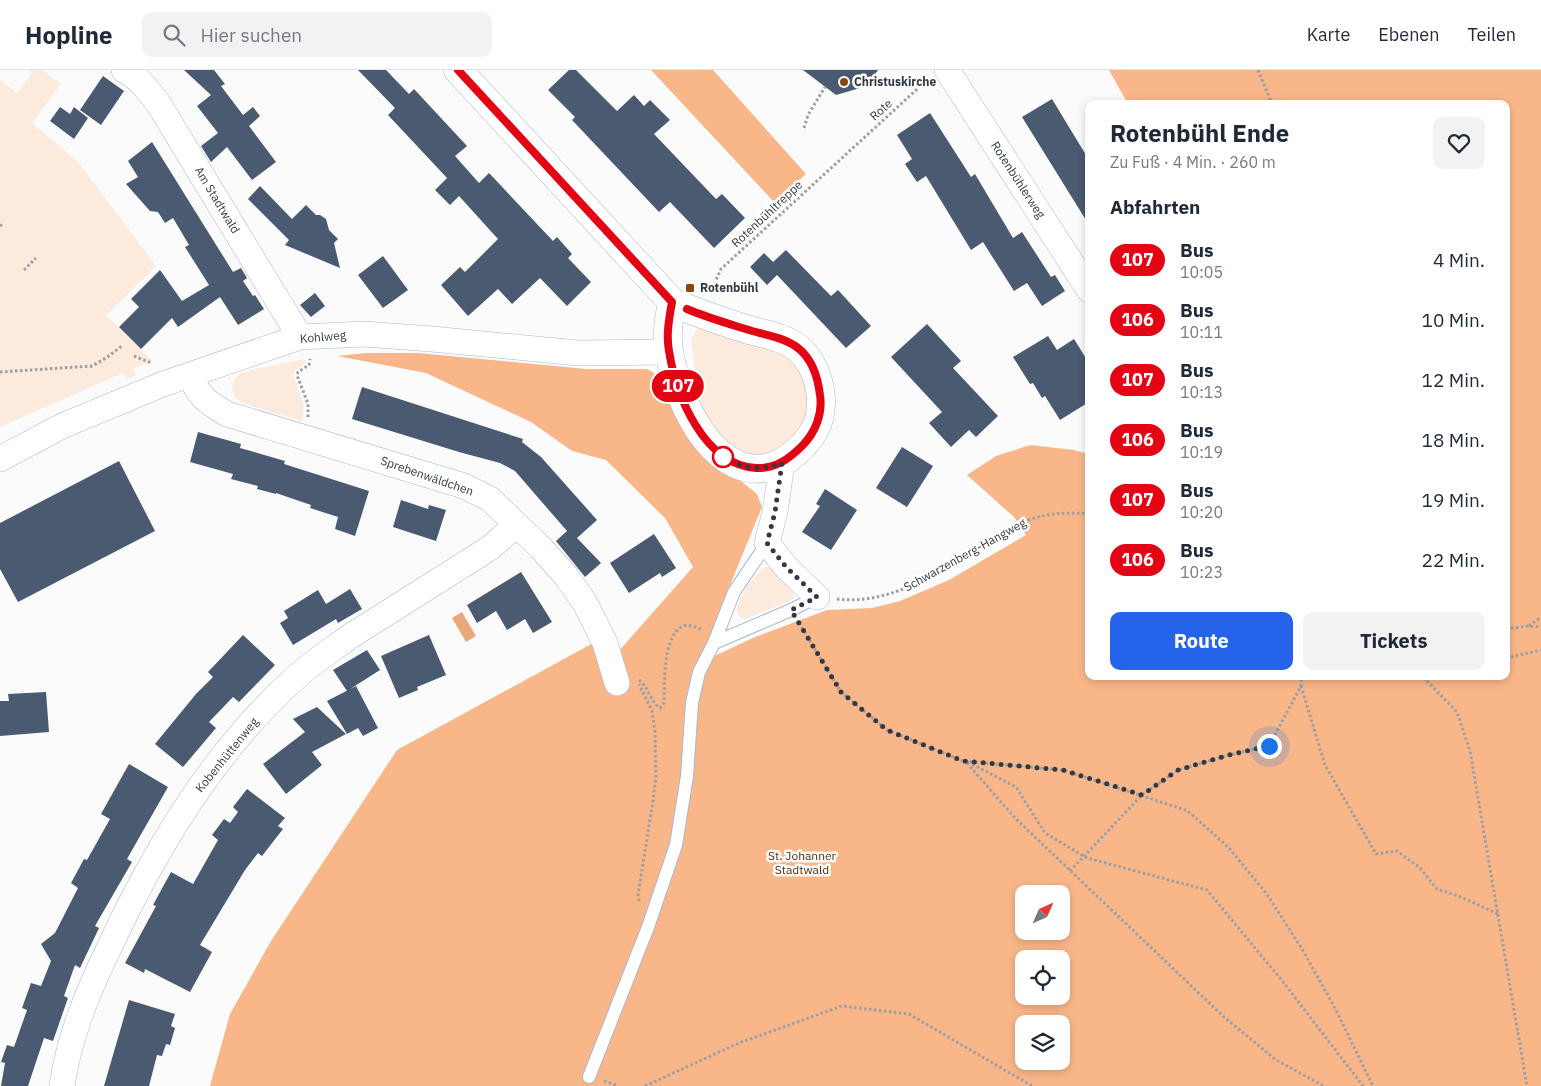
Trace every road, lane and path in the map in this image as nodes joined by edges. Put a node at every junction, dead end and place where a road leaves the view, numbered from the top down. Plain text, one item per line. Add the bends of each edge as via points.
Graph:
1 (124, 70) edge
2 (458, 70) edge
3 (1258, 70) edge
4 (938, 74) edge
5 (825, 86) dead end
6 (1270, 100) edge
7 (804, 128) dead end
8 (836, 163) joint
9 (36, 258) dead end
10 (24, 270) dead end
11 (714, 281) dead end
12 (1085, 284) edge
13 (672, 302) junction
14 (300, 337) junction
15 (123, 345) dead end
16 (669, 352) junction
17 (134, 356) dead end
18 (310, 360) dead end
19 (149, 362) dead end
20 (0, 372) edge
21 (189, 376) junction
22 (308, 404) dead end
23 (0, 459) edge
24 (782, 463) junction
25 (1085, 514) edge
26 (516, 525) junction
27 (767, 543) junction
28 (817, 597) junction
29 (791, 610) junction
30 (1541, 618) edge
31 (1528, 626) junction
32 (1541, 627) edge
33 (1510, 628) edge
34 (714, 639) junction
35 (1541, 650) edge
36 (1510, 657) edge
37 (614, 672) joint
38 (1302, 680) edge
39 (1427, 680) edge
40 (643, 683) dead end
41 (1301, 686) junction
42 (965, 760) junction
43 (1142, 795) junction
44 (1084, 856) junction
45 (1070, 871) junction
46 (1498, 914) junction
47 (648, 927) junction
48 (589, 1077) dead end
49 (62, 1086) edge
50 (645, 1086) edge
51 (1032, 1086) edge
52 (1324, 1086) edge
53 (1363, 1086) edge
54 (1373, 1086) edge
55 (1527, 1086) edge

1 - 14 street, Am Stadtwald via 140,81 158,103
2 - 13 street
3 - 6 path
4 - 8 path, Rote
4 - 12 street, Rotenbühlerweg
5 - 7 path via 808,114
8 - 11 path, Rotenbühltreppe via 721,270
9 - 10 path
13 - 16 street via 667,334
13 - 24 street via 779,339 798,348 810,361 821,400 819,419 809,439
14 - 16 street, Kohlweg via 364,334 578,353
14 - 21 street, Kohlweg
15 - 20 path via 92,366
16 - 24 street via 680,393 709,444 734,463 748,467 766,468
17 - 19 path
18 - 22 path via 309,365 297,375
21 - 23 street, Kohlweg via 62,426
21 - 26 street, Sprebenwäldchen via 199,395 227,414 464,486 490,499
24 - 27 street
25 - 28 path, Schwarzenberg-Hangweg via 1068,512 1027,520 896,592 861,600
26 - 37 street, Sprebenwäldchen via 566,576 585,603 605,643
26 - 49 street, Kobenhüttenweg via 490,548 329,651 301,673 239,737 200,787 125,913 87,995 64,1067
27 - 28 street
27 - 34 lane via 734,592
28 - 29 lane
29 - 34 lane
29 - 42 path via 841,692 887,730
30 - 31 path
31 - 32 path
31 - 33 path
34 - 40 path via 700,628 688,625 682,626 673,636 667,653 664,703 660,708
34 - 47 lane via 699,672 692,703 687,776 676,845
35 - 36 path
37 - 47 path via 633,676 652,711 656,777 638,895
38 - 41 path
39 - 46 path via 1457,712 1470,751
41 - 43 path via 1269,746 1178,770
41 - 46 path via 1325,765 1376,854 1397,851 1420,868 1437,889 1461,896
42 - 43 path via 1063,770
42 - 44 path via 1016,786 1045,833
42 - 45 path via 1015,818
43 - 44 path
43 - 54 path via 1188,811 1229,848 1266,893 1332,1002
44 - 45 path
44 - 53 path via 1207,890
45 - 52 path via 1223,1016 1276,1060
46 - 55 path
47 - 48 lane
50 - 51 path via 739,1043 842,1006 909,1014

